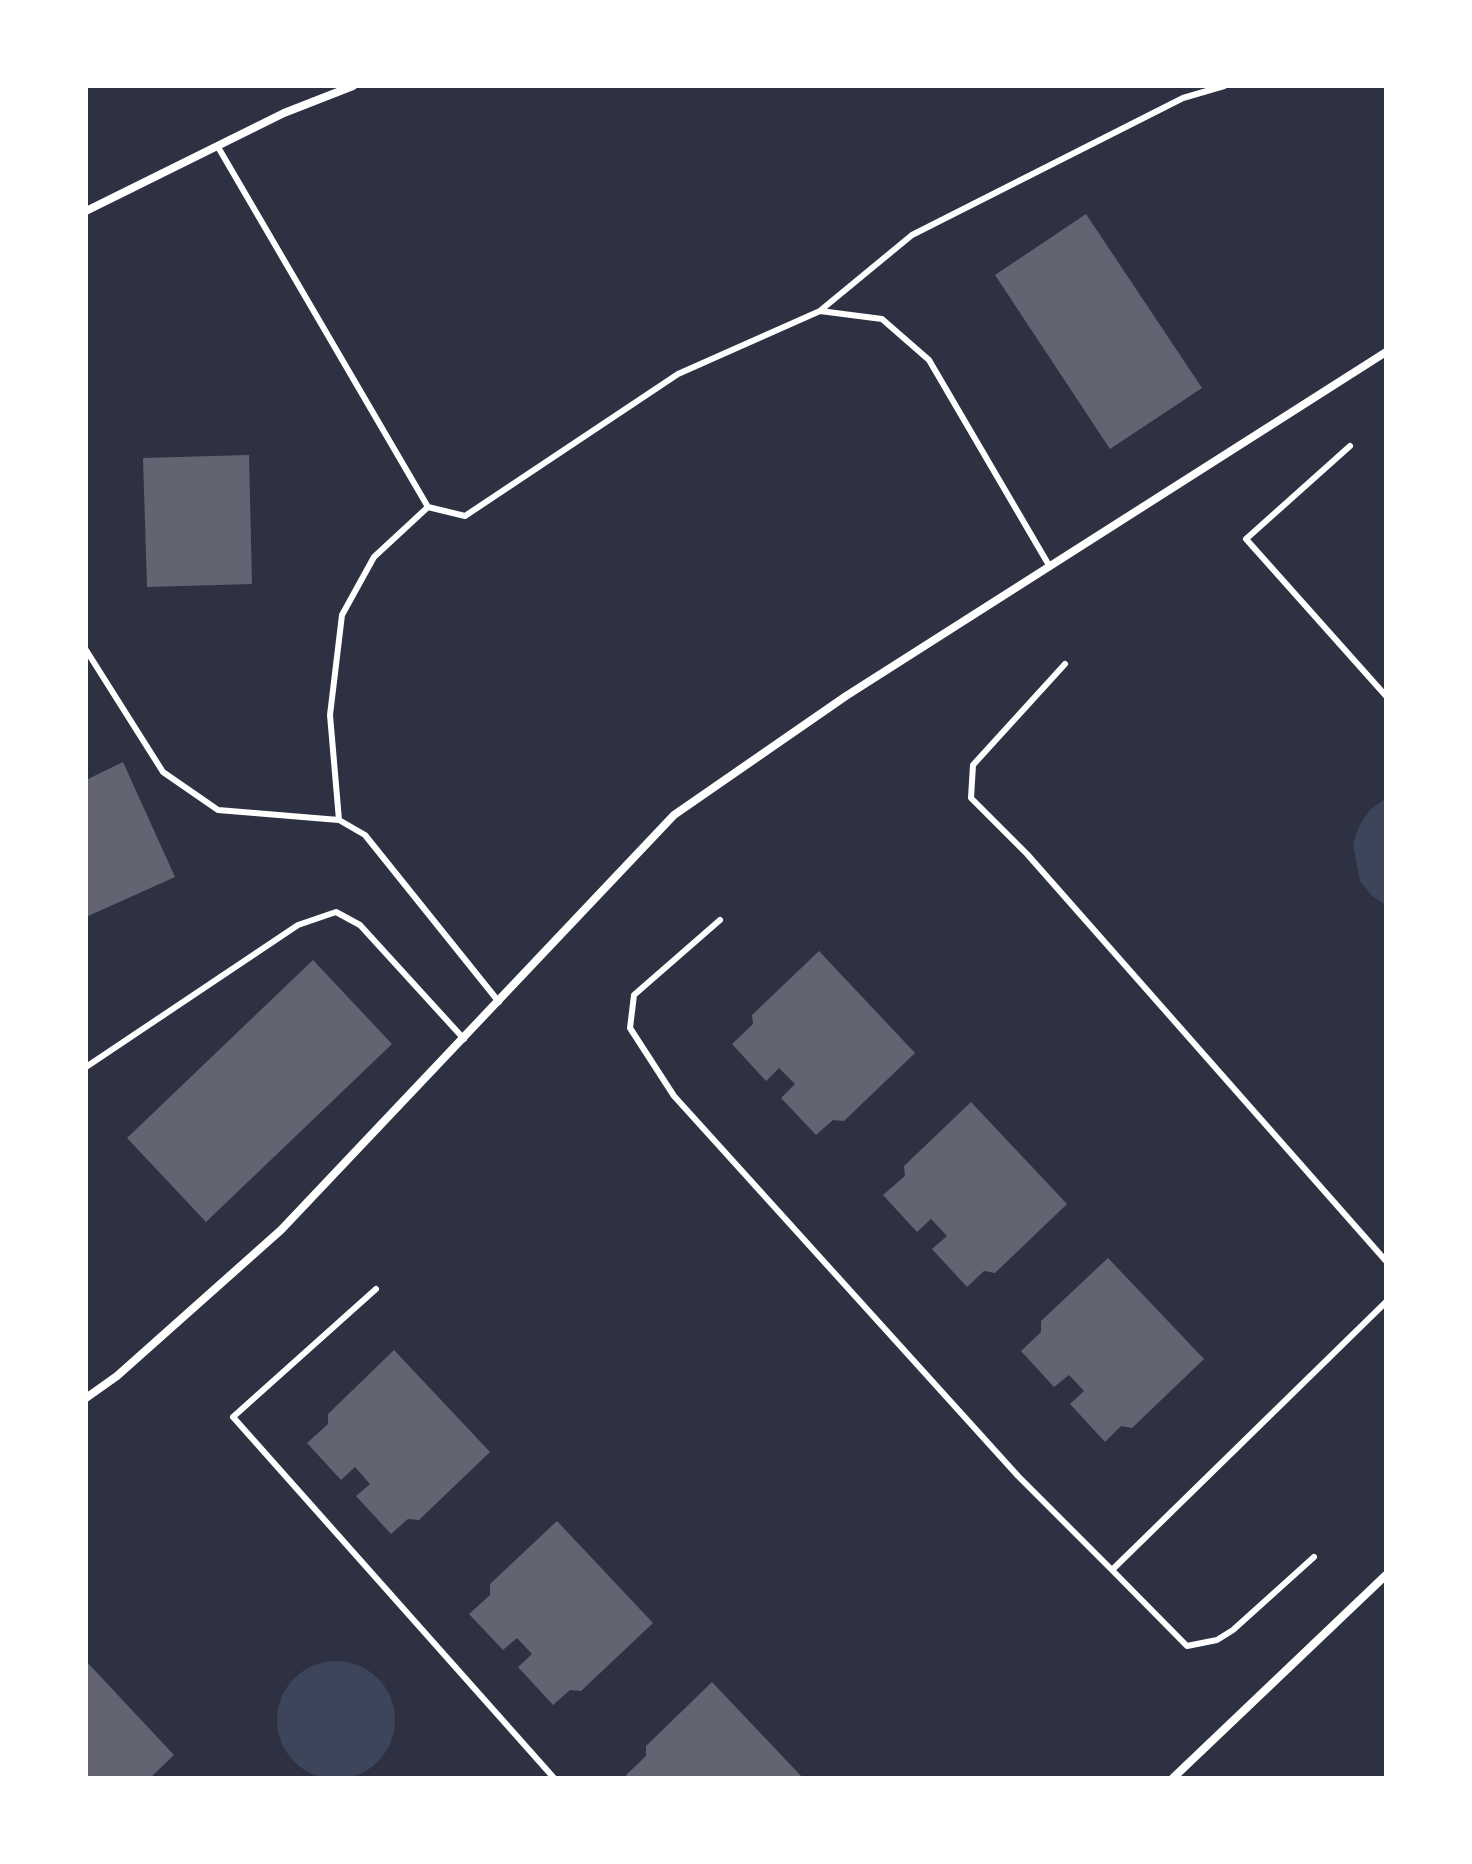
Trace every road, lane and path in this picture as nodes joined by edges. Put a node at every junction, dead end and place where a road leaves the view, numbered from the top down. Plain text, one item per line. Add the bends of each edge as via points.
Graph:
1 (353, 86) edge
2 (1224, 86) edge
3 (218, 147) junction
4 (86, 211) edge
5 (820, 311) junction
6 (1386, 352) edge
7 (1350, 446) dead end
8 (428, 507) junction
9 (1050, 567) junction
10 (86, 650) edge
11 (1065, 664) dead end
12 (1386, 696) edge
13 (339, 820) junction
14 (720, 920) dead end
15 (499, 1002) junction
16 (464, 1039) junction
17 (86, 1067) edge
18 (1386, 1261) edge
19 (376, 1289) dead end
20 (1386, 1302) edge
21 (86, 1398) edge
22 (1314, 1557) dead end
23 (1112, 1570) junction
24 (1386, 1575) edge
25 (554, 1778) edge
26 (1173, 1778) edge

1 - 3 street
2 - 5 lane via 1183,98 912,235
3 - 4 street
3 - 8 lane
5 - 8 lane via 678,374 465,516
5 - 9 lane via 882,319 929,360
6 - 9 street
7 - 12 lane via 1246,539
8 - 13 lane via 374,557 342,615 330,715
9 - 15 street via 846,696 674,815
10 - 13 lane via 163,772 218,810
11 - 18 lane via 973,765 971,798 1027,854
13 - 15 lane via 365,835
14 - 23 lane via 634,995 630,1028 674,1096 1018,1476
15 - 16 street
16 - 17 lane via 360,925 336,912 298,925
16 - 21 street via 281,1230
19 - 25 lane via 233,1417
20 - 23 lane
22 - 23 lane via 1233,1630 1217,1640 1187,1646
24 - 26 street

